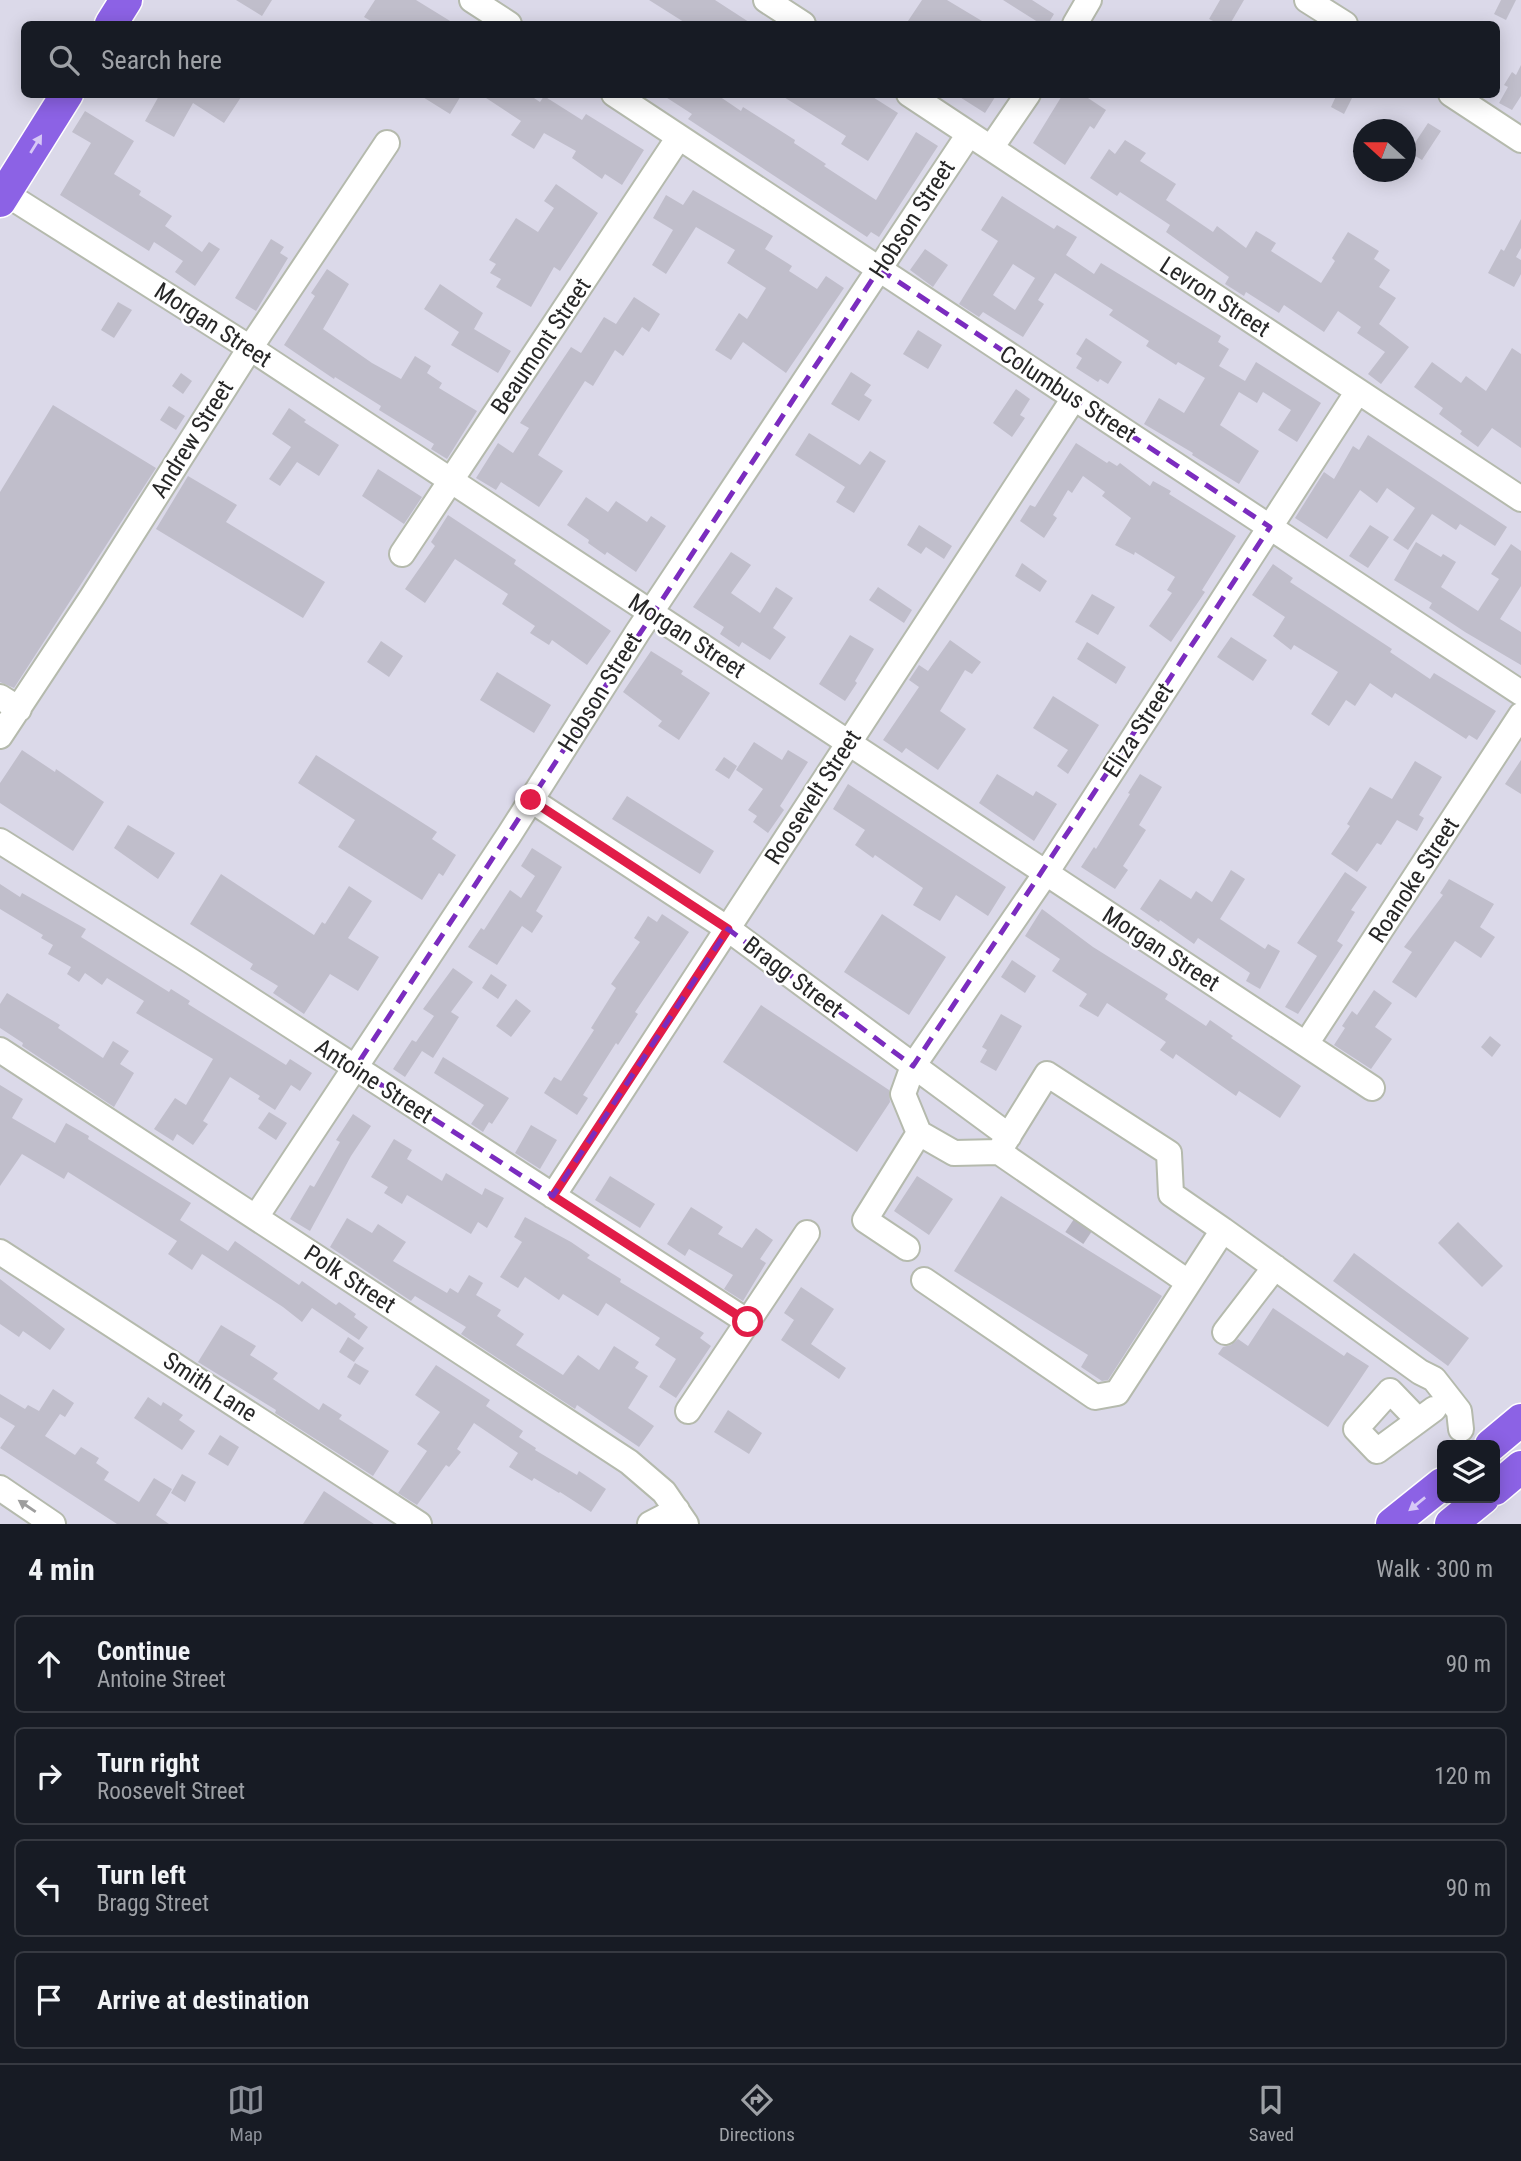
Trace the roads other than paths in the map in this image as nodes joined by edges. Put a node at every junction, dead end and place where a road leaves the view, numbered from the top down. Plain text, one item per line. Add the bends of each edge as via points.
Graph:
1 (126, 0) edge
2 (472, 0) edge
3 (766, 0) edge
4 (1089, 0) edge
5 (1307, 0) edge
6 (113, 21) edge
7 (504, 21) edge
8 (798, 21) edge
9 (1077, 21) edge
10 (1340, 21) edge
11 (64, 98) edge
12 (620, 98) edge
13 (915, 98) edge
14 (1024, 98) edge
15 (1457, 98) edge
16 (969, 134) junction
17 (679, 137) junction
18 (1521, 140) edge
19 (387, 143) dead end
20 (991, 148) junction
21 (2, 195) edge
22 (879, 269) junction
23 (250, 348) junction
24 (1358, 391) junction
25 (1074, 398) junction
26 (451, 481) junction
27 (1521, 499) edge
28 (1270, 527) junction
29 (402, 554) dead end
30 (651, 612) junction
31 (1521, 693) edge
32 (9, 703) edge
33 (1521, 715) edge
34 (0, 736) edge
35 (849, 743) junction
36 (531, 800) junction
37 (0, 841) edge
38 (1046, 873) junction
39 (728, 929) junction
40 (1306, 1044) junction
41 (0, 1050) edge
42 (913, 1066) junction
43 (355, 1068) junction
44 (1372, 1088) dead end
45 (919, 1133) junction
46 (1004, 1144) junction
47 (553, 1196) junction
48 (256, 1217) junction
49 (1077, 1219) junction
50 (1223, 1230) junction
51 (807, 1233) dead end
52 (1118, 1234) junction
53 (907, 1248) dead end
54 (0, 1252) edge
55 (1275, 1267) junction
56 (924, 1280) dead end
57 (1188, 1282) junction
58 (748, 1322) junction
59 (1224, 1332) dead end
60 (1420, 1372) junction
61 (688, 1411) dead end
62 (1521, 1420) edge
63 (1469, 1437) edge
64 (1497, 1440) edge
65 (1521, 1467) edge
66 (1500, 1485) edge
67 (0, 1488) edge
68 (1437, 1488) edge
69 (1477, 1503) edge
70 (681, 1517) edge
71 (53, 1524) edge
72 (419, 1524) edge
73 (650, 1524) edge
74 (1392, 1524) edge
75 (1451, 1524) edge

1 - 6 main road
2 - 7 street
3 - 8 street
4 - 9 street
5 - 10 street
21 -> 11 main road
12 - 17 street, Columbus Street
13 - 16 street, Levron Street
14 - 20 street
15 - 18 street
16 - 20 street, Levron Street
16 - 22 street, Hobson Street
17 - 22 street, Columbus Street
17 - 26 street, Beaumont Street
19 - 23 street, Andrew Street
20 - 24 street, Levron Street
21 - 23 street, Morgan Street
22 - 25 street, Columbus Street
22 - 30 street, Hobson Street
23 - 26 street, Morgan Street
23 - 32 street, Andrew Street
24 - 27 street, Levron Street
24 - 28 street, Eliza Street
25 - 28 street, Columbus Street
25 - 35 street, Roosevelt Street
26 - 29 street, Beaumont Street
26 - 30 street, Morgan Street
28 - 31 street, Columbus Street
28 - 38 street, Eliza Street
30 - 35 street, Morgan Street
30 - 36 street, Hobson Street
32 - 34 street, Andrew Street
33 - 40 street, Roanoke Street
35 - 38 street, Morgan Street
35 - 39 street, Roosevelt Street
36 - 39 street, Bragg Street
36 - 43 street, Hobson Street
37 - 43 street, Antoine Street
38 - 40 street, Morgan Street
38 - 42 street, Eliza Street
39 - 42 street, Bragg Street
39 - 47 street, Roosevelt Street
40 - 44 street, Morgan Street
41 - 48 street, Polk Street
42 - 45 street via 903,1094
42 - 46 street, Bragg Street
43 - 47 street, Antoine Street
43 - 48 street, Hobson Street
45 - 46 street via 954,1153
45 - 53 street via 865,1220
46 - 49 street, Bragg Street
46 - 50 street via 1047,1074 1169,1153 1171,1194
47 - 58 street, Antoine Street
48 - 70 street, Polk Street via 629,1462 664,1492
49 - 52 street, Bragg Street
49 - 52 street via 1101,1239
50 - 55 street
50 - 57 street
51 - 58 street
52 - 57 street, Bragg Street
54 - 72 street, Smith Lane
55 - 59 street
55 - 60 street
56 - 57 street via 1095,1397 1117,1393
58 - 61 street
60 - 63 street via 1434,1379 1459,1412
60 - 63 street via 1426,1415
62 - 64 main road
65 - 66 main road
71 -> 67 street
68 -> 74 main road
69 - 75 main road
70 - 73 street

